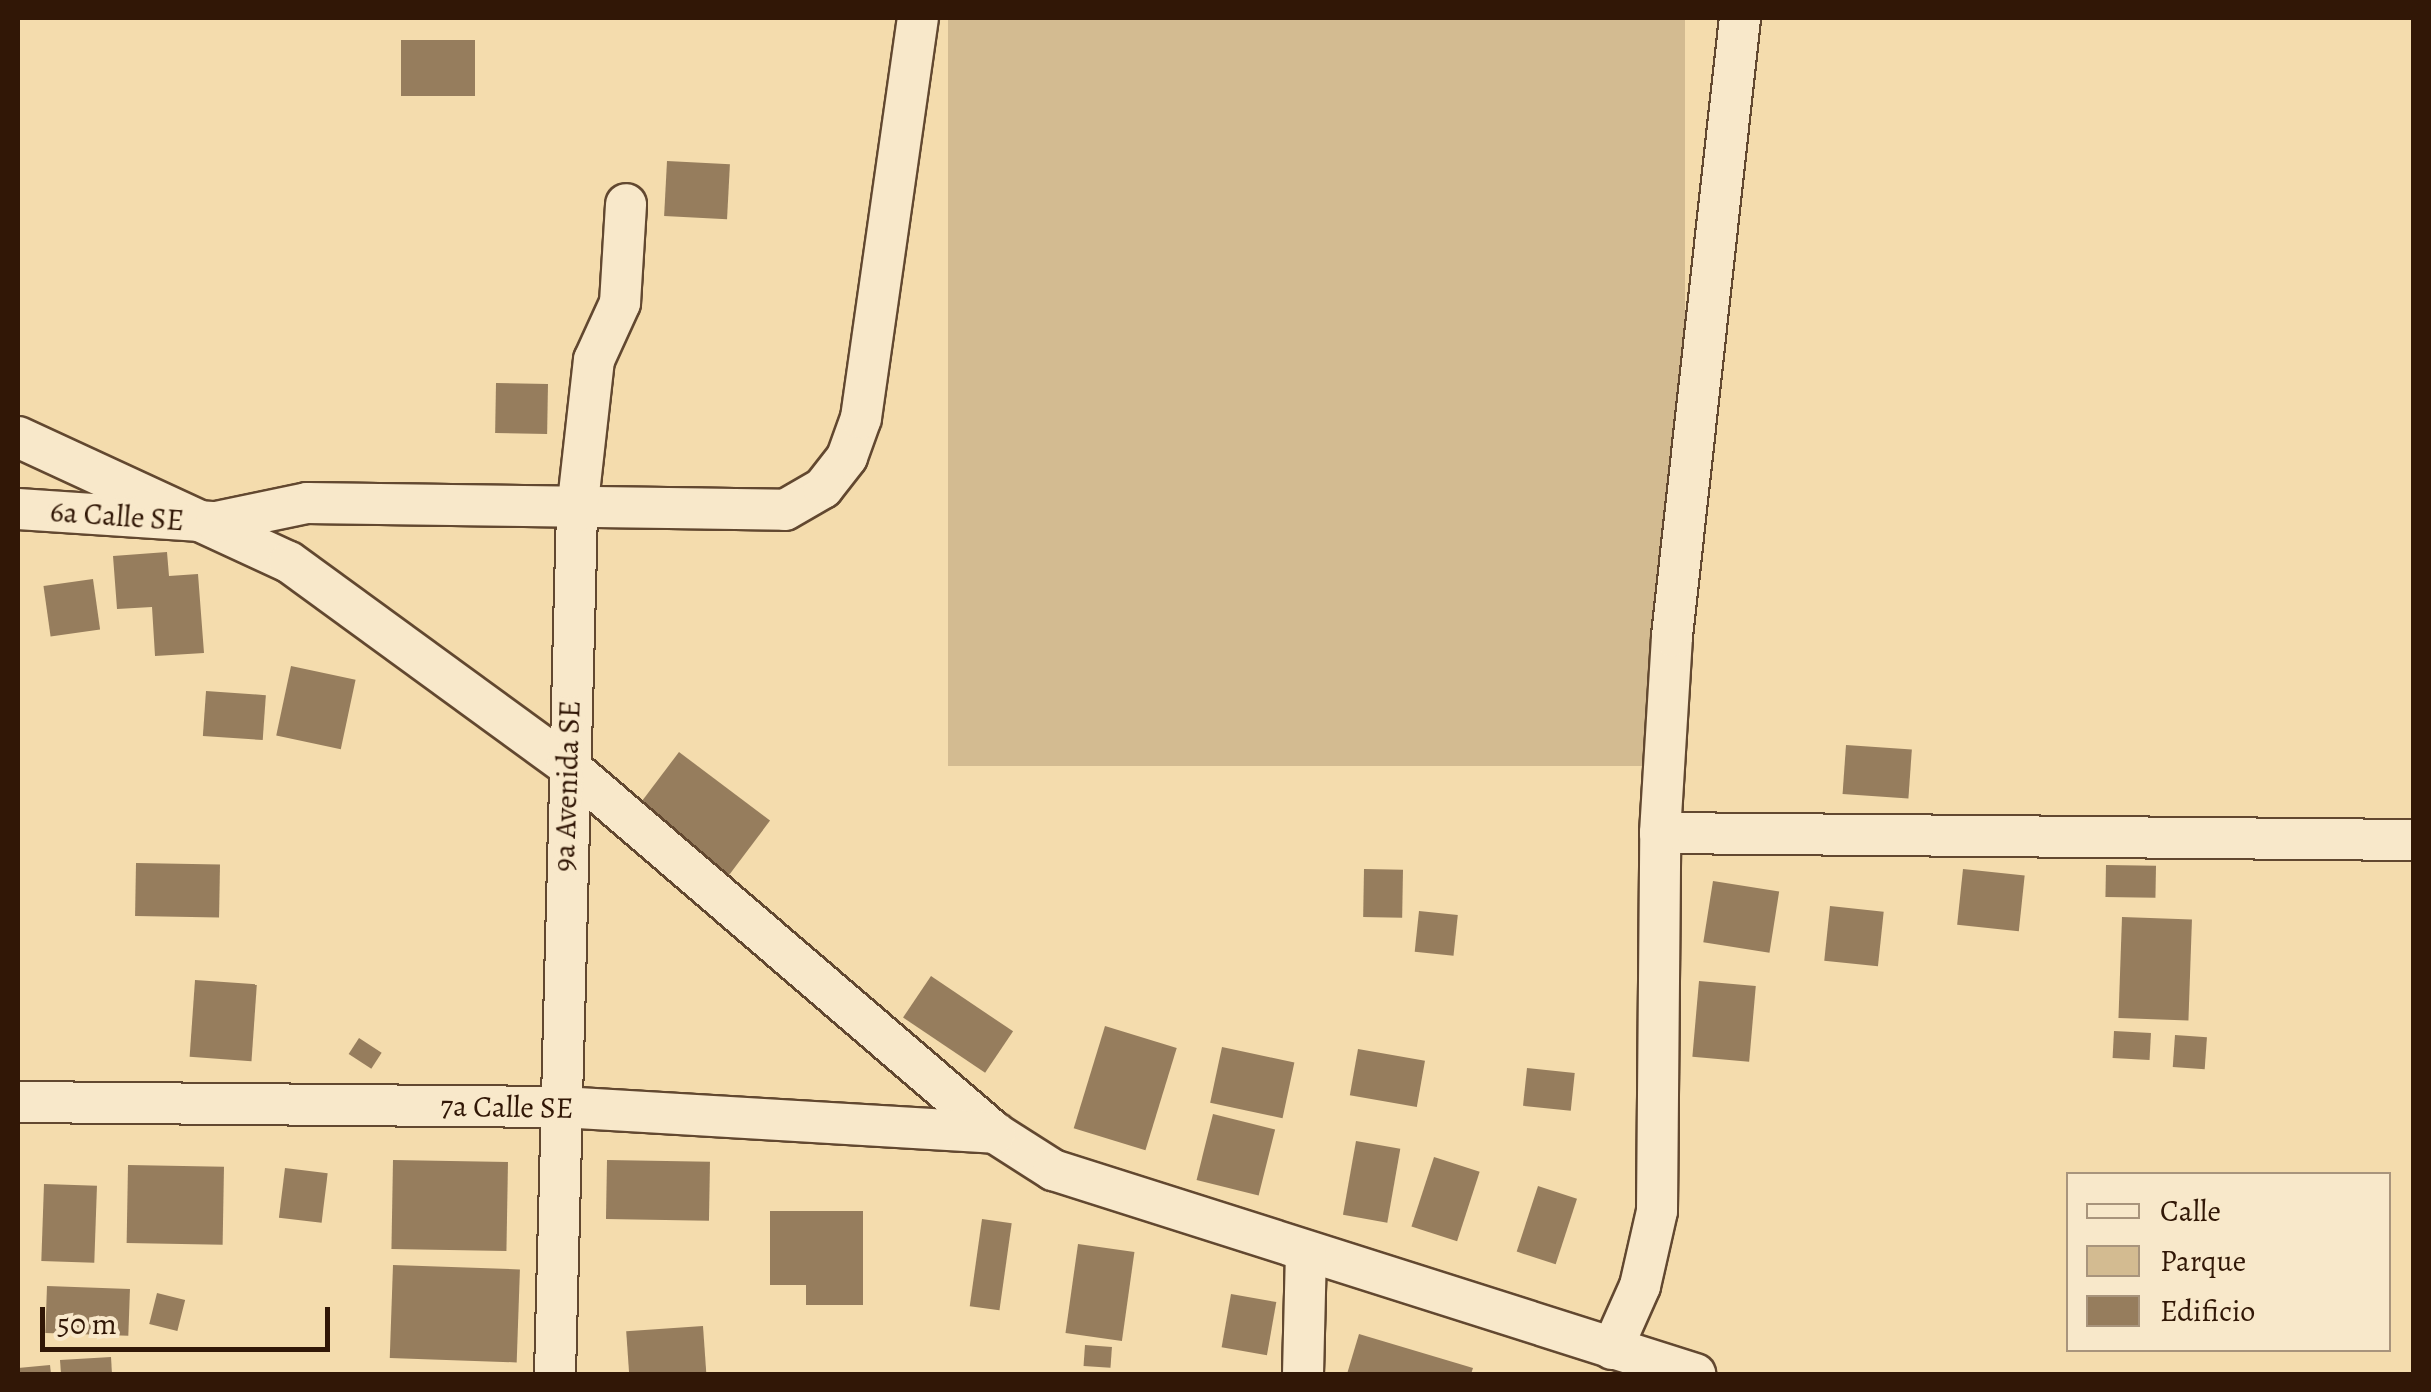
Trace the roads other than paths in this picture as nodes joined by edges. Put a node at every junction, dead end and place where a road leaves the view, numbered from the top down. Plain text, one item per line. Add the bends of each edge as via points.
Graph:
1 (918, 18) edge
2 (1740, 18) edge
3 (626, 204) dead end
4 (18, 437) edge
5 (18, 509) edge
6 (577, 511) junction
7 (216, 522) junction
8 (567, 766) junction
9 (1660, 833) junction
10 (2414, 840) edge
11 (18, 1102) edge
12 (560, 1107) junction
13 (995, 1133) junction
14 (1306, 1254) junction
15 (1612, 1349) junction
16 (555, 1374) edge
17 (1303, 1374) edge
18 (1696, 1374) edge

1 - 6 street via 861,418 847,457 822,488 785,510
2 - 9 street via 1672,636
3 - 6 street, 9a Avenida SE via 620,303 594,360
4 - 7 street
5 - 7 street, 6a Calle SE
6 - 7 street via 307,503
6 - 8 street, 9a Avenida SE
7 - 8 street via 288,562
8 - 12 street, 9a Avenida SE
8 - 13 street
9 - 10 street
9 - 15 street via 1657,1211 1640,1286
11 - 12 street, 7a Calle SE
12 - 13 street, 7a Calle SE
12 - 16 street, 9a Avenida SE
13 - 14 street via 1053,1170
14 - 15 street
14 - 17 street
15 - 18 street

